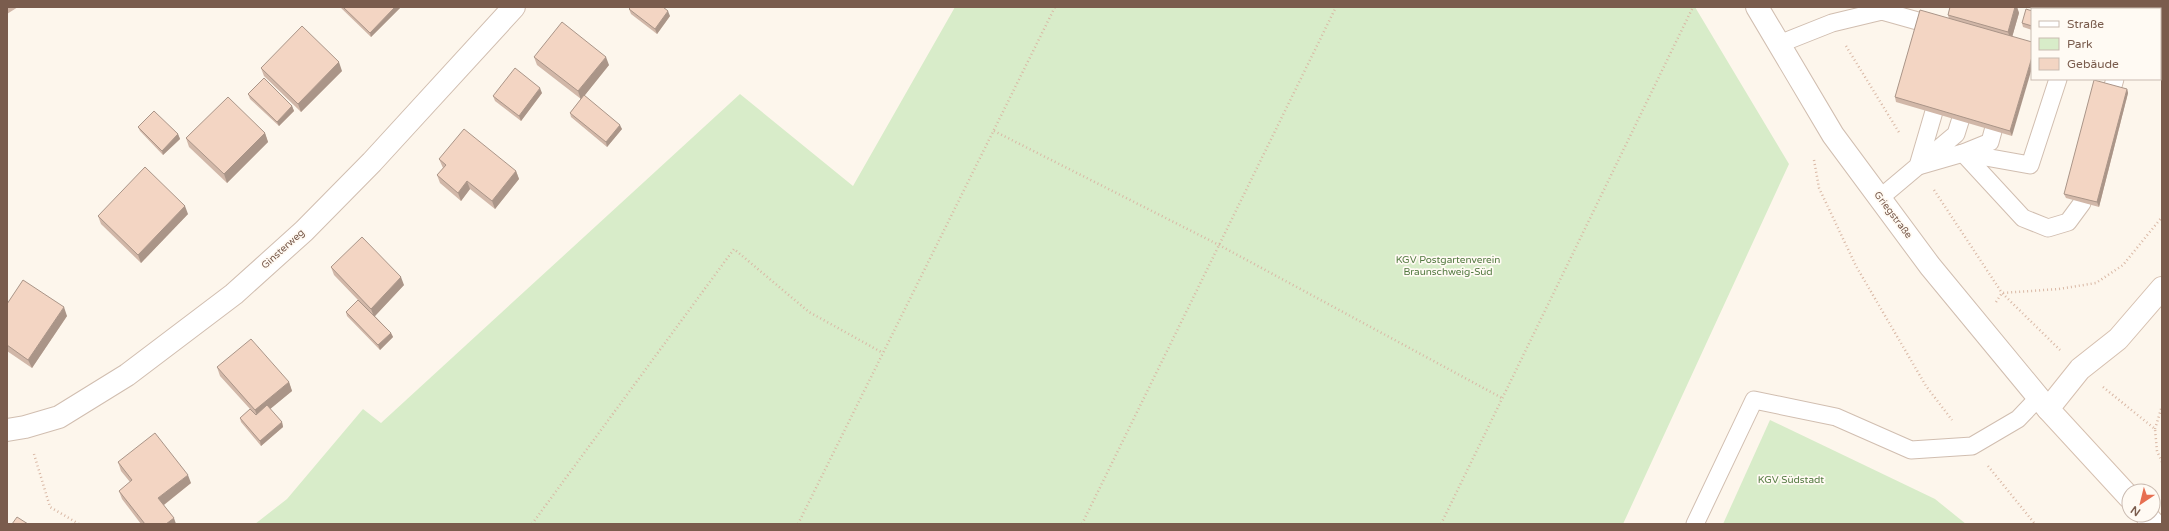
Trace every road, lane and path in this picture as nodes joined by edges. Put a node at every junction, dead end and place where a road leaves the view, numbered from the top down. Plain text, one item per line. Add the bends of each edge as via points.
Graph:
1 (514, 7) edge
2 (1055, 7) edge
3 (1336, 7) edge
4 (1693, 7) edge
5 (1757, 7) edge
6 (1832, 23) junction
7 (1956, 32) edge
8 (1779, 44) junction
9 (1944, 77) edge
10 (2058, 80) edge
11 (1972, 84) edge
12 (2003, 96) edge
13 (994, 131) junction
14 (1813, 153) dead end
15 (1963, 153) junction
16 (1918, 166) junction
17 (1880, 198) junction
18 (2082, 203) edge
19 (2162, 217) edge
20 (1219, 245) junction
21 (2162, 288) edge
22 (2002, 293) junction
23 (883, 353) junction
24 (2080, 369) junction
25 (1502, 398) junction
26 (2043, 403) junction
27 (2162, 406) edge
28 (16, 428) edge
29 (2155, 429) junction
30 (1972, 446) junction
31 (2162, 462) edge
32 (2121, 488) edge
33 (79, 524) edge
34 (532, 524) edge
35 (798, 524) edge
36 (1082, 524) edge
37 (1442, 524) edge
38 (1695, 524) edge
39 (2035, 524) edge

1 - 28 street, Ginsterweg via 362,172 304,231 234,294 128,375 58,417
2 - 13 path
3 - 20 path
4 - 25 path
5 - 8 street, Griegstraße
6 - 7 lane via 1882,10
6 - 8 lane
6 - 16 path
8 - 17 street, Griegstraße via 1833,135
9 - 16 lane
10 - 15 lane via 2030,165
11 - 16 lane via 1956,134
12 - 15 lane via 1990,142
13 - 20 path
13 - 23 path
14 - 30 path via 1819,188 1856,266 1926,386
15 - 16 lane
15 - 18 lane via 2023,218 2048,228 2068,222
16 - 17 lane
16 - 22 path
17 - 26 street, Griegstraße via 1930,266
19 - 22 path via 2123,265 2096,283 2059,289
20 - 25 path
20 - 36 path
21 - 24 street via 2118,339
22 - 24 path
23 - 34 path via 809,312 734,249
23 - 35 path
24 - 26 street
24 - 29 path
25 - 37 path
26 - 30 lane
26 - 32 street, Griegstraße
27 - 29 path
28 - 33 path via 50,507
29 - 31 path via 2157,451
30 - 38 lane via 1912,450 1836,417 1754,400
30 - 39 path

